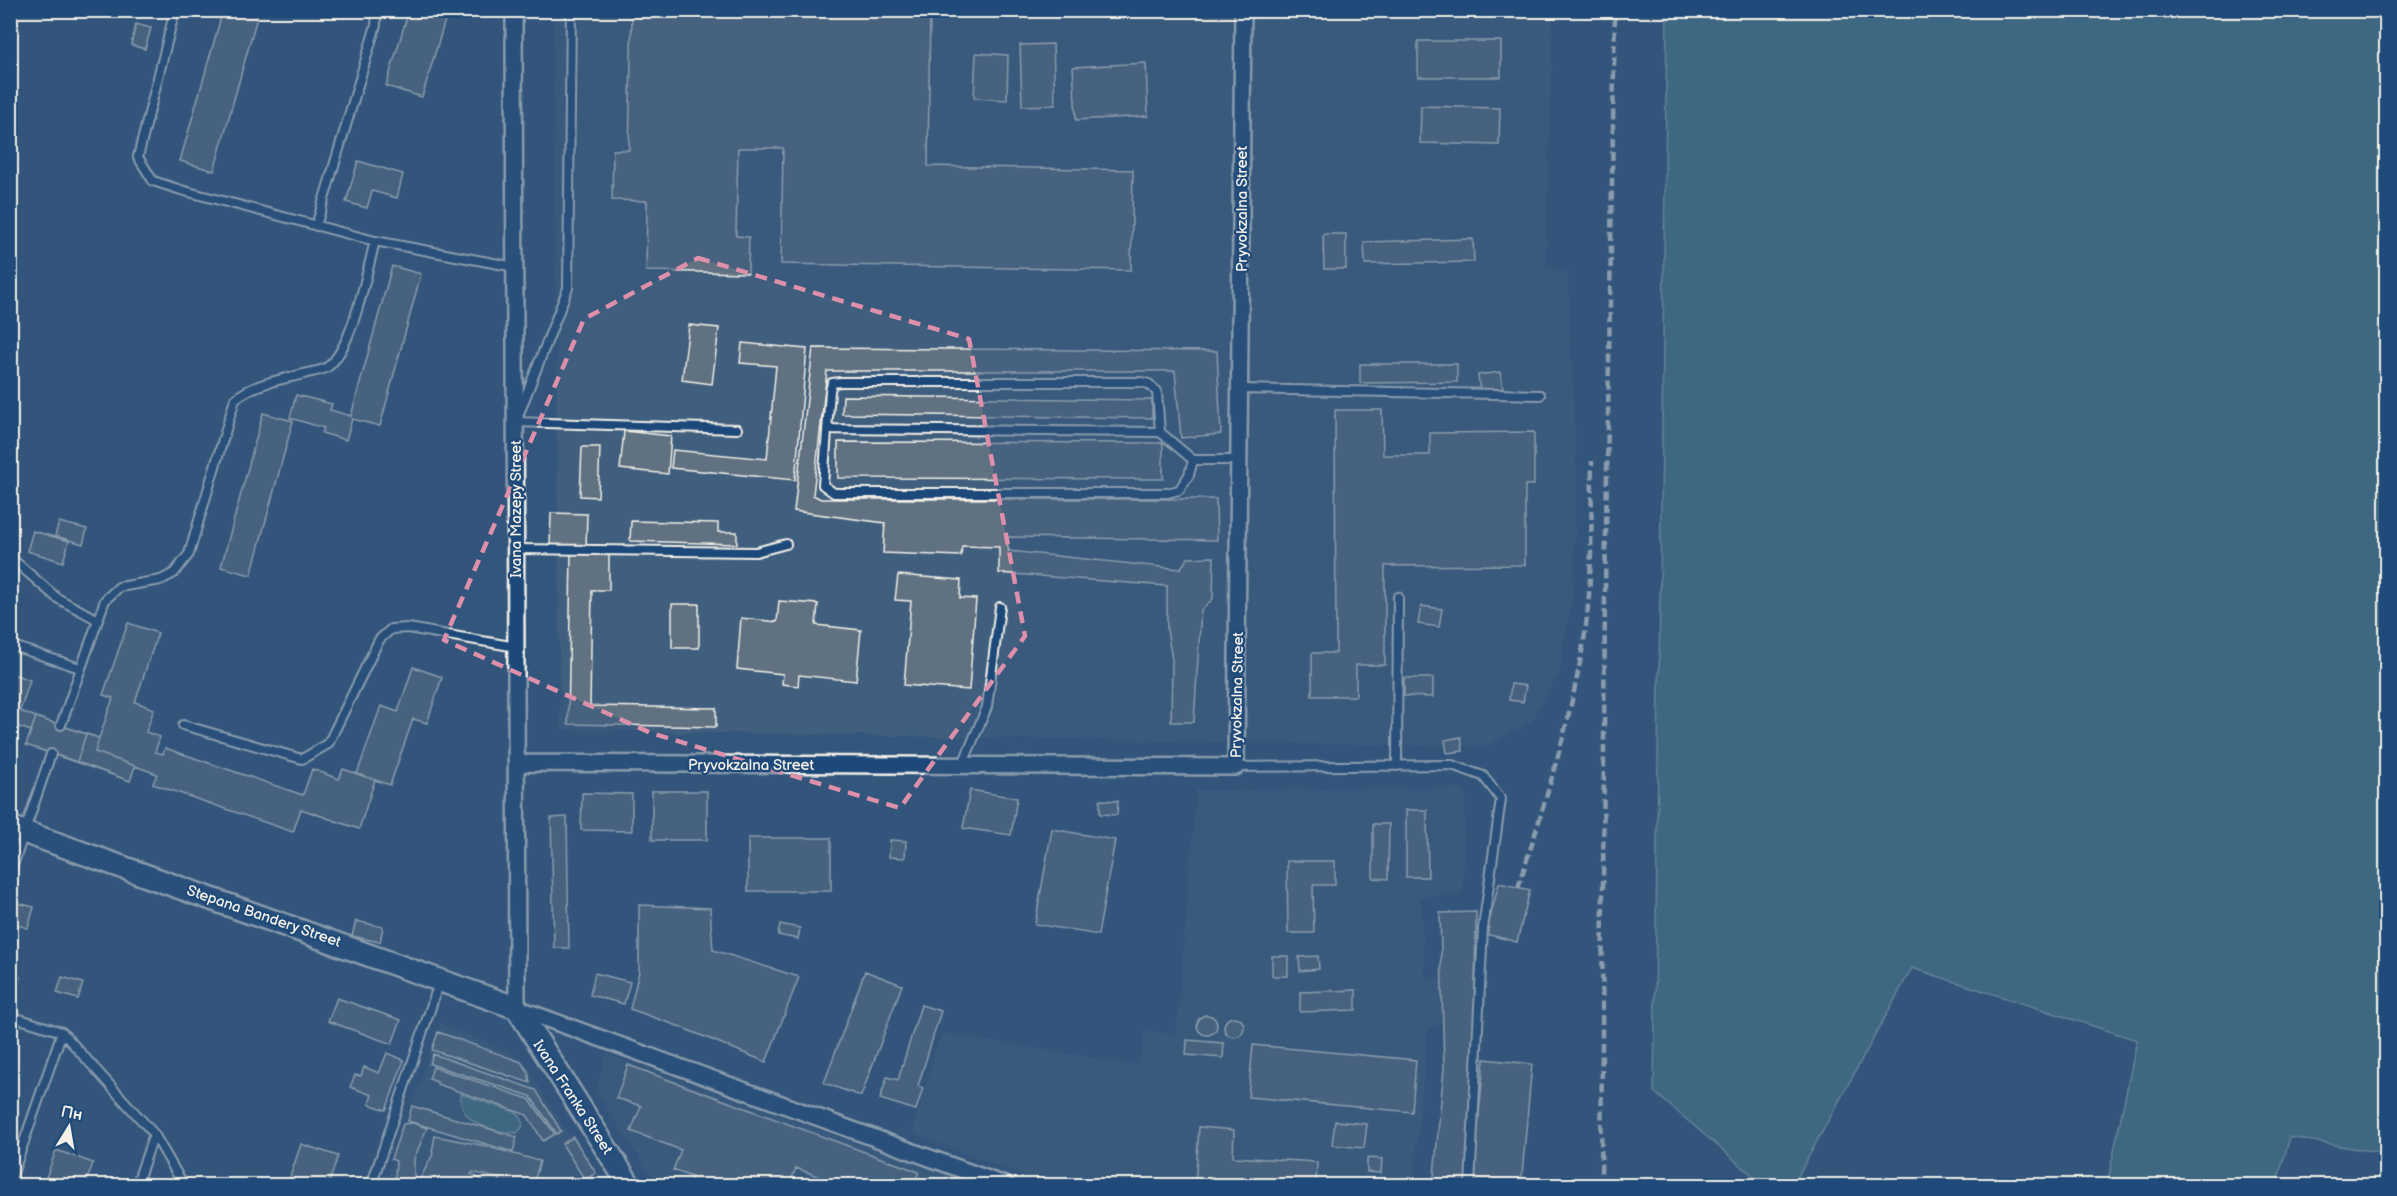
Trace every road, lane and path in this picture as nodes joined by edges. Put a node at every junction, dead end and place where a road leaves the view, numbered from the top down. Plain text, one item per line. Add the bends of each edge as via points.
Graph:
1 (175, 10) edge
2 (377, 10) edge
3 (514, 10) edge
4 (571, 10) edge
5 (1244, 10) edge
6 (316, 226) junction
7 (375, 241) junction
8 (515, 267) junction
9 (1240, 389) junction
10 (1540, 395) dead end
11 (515, 422) junction
12 (737, 429) dead end
13 (827, 429) junction
14 (1160, 432) junction
15 (1240, 459) junction
16 (1193, 460) junction
17 (786, 544) dead end
18 (516, 549) junction
19 (10, 557) edge
20 (1398, 597) dead end
21 (1000, 607) dead end
22 (98, 620) junction
23 (10, 645) edge
24 (516, 647) junction
25 (80, 668) junction
26 (61, 725) dead end
27 (183, 725) dead end
28 (51, 754) dead end
29 (517, 763) junction
30 (962, 766) junction
31 (1398, 766) junction
32 (1236, 767) junction
33 (17, 829) edge
34 (10, 874) edge
35 (440, 979) junction
36 (517, 1008) junction
37 (10, 1016) edge
38 (62, 1032) junction
39 (154, 1134) junction
40 (10, 1182) edge
41 (136, 1185) edge
42 (184, 1185) edge
43 (371, 1185) edge
44 (630, 1185) edge
45 (1007, 1185) edge
46 (1470, 1185) edge

1 - 6 lane via 138,157 153,181
2 - 6 lane via 376,26
3 - 8 street, Ivana Mazepy Street
4 - 11 lane via 568,288
5 - 9 street, Pryvokzalna Street
6 - 7 lane
7 - 8 lane
7 - 22 lane via 348,338 339,355 326,368 259,385 235,399 189,554 174,573 161,580 119,587 105,600
8 - 11 street, Ivana Mazepy Street
9 - 10 lane
9 - 15 street, Pryvokzalna Street
11 - 12 lane
11 - 18 street, Ivana Mazepy Street
13 - 14 lane
13 - 14 lane via 832,383 1141,382 1157,392
13 - 16 lane via 823,485 834,493 1167,493 1179,490
14 - 16 lane
15 - 16 lane
15 - 32 street, Pryvokzalna Street
17 - 18 lane via 756,552
18 - 24 street, Ivana Mazepy Street
19 - 22 lane via 57,598
20 - 31 lane
21 - 30 lane via 987,707
22 - 25 lane
23 - 25 lane
24 - 27 lane via 391,628 379,640 328,744 302,759
24 - 29 street, Ivana Mazepy Street
25 - 26 lane
28 - 33 lane
29 - 30 street, Pryvokzalna Street
29 - 36 street, Ivana Mazepy Street
30 - 32 street, Pryvokzalna Street
31 - 32 lane
31 - 46 lane via 1452,765 1483,776 1501,798 1483,928
33 - 34 lane
33 - 35 street, Stepana Bandery Street
35 - 36 street, Stepana Bandery Street
35 - 43 lane
36 - 44 street, Ivana Franka Street
36 - 45 street
37 - 38 lane
38 - 39 lane
38 - 40 lane
39 - 41 lane
39 - 42 lane

